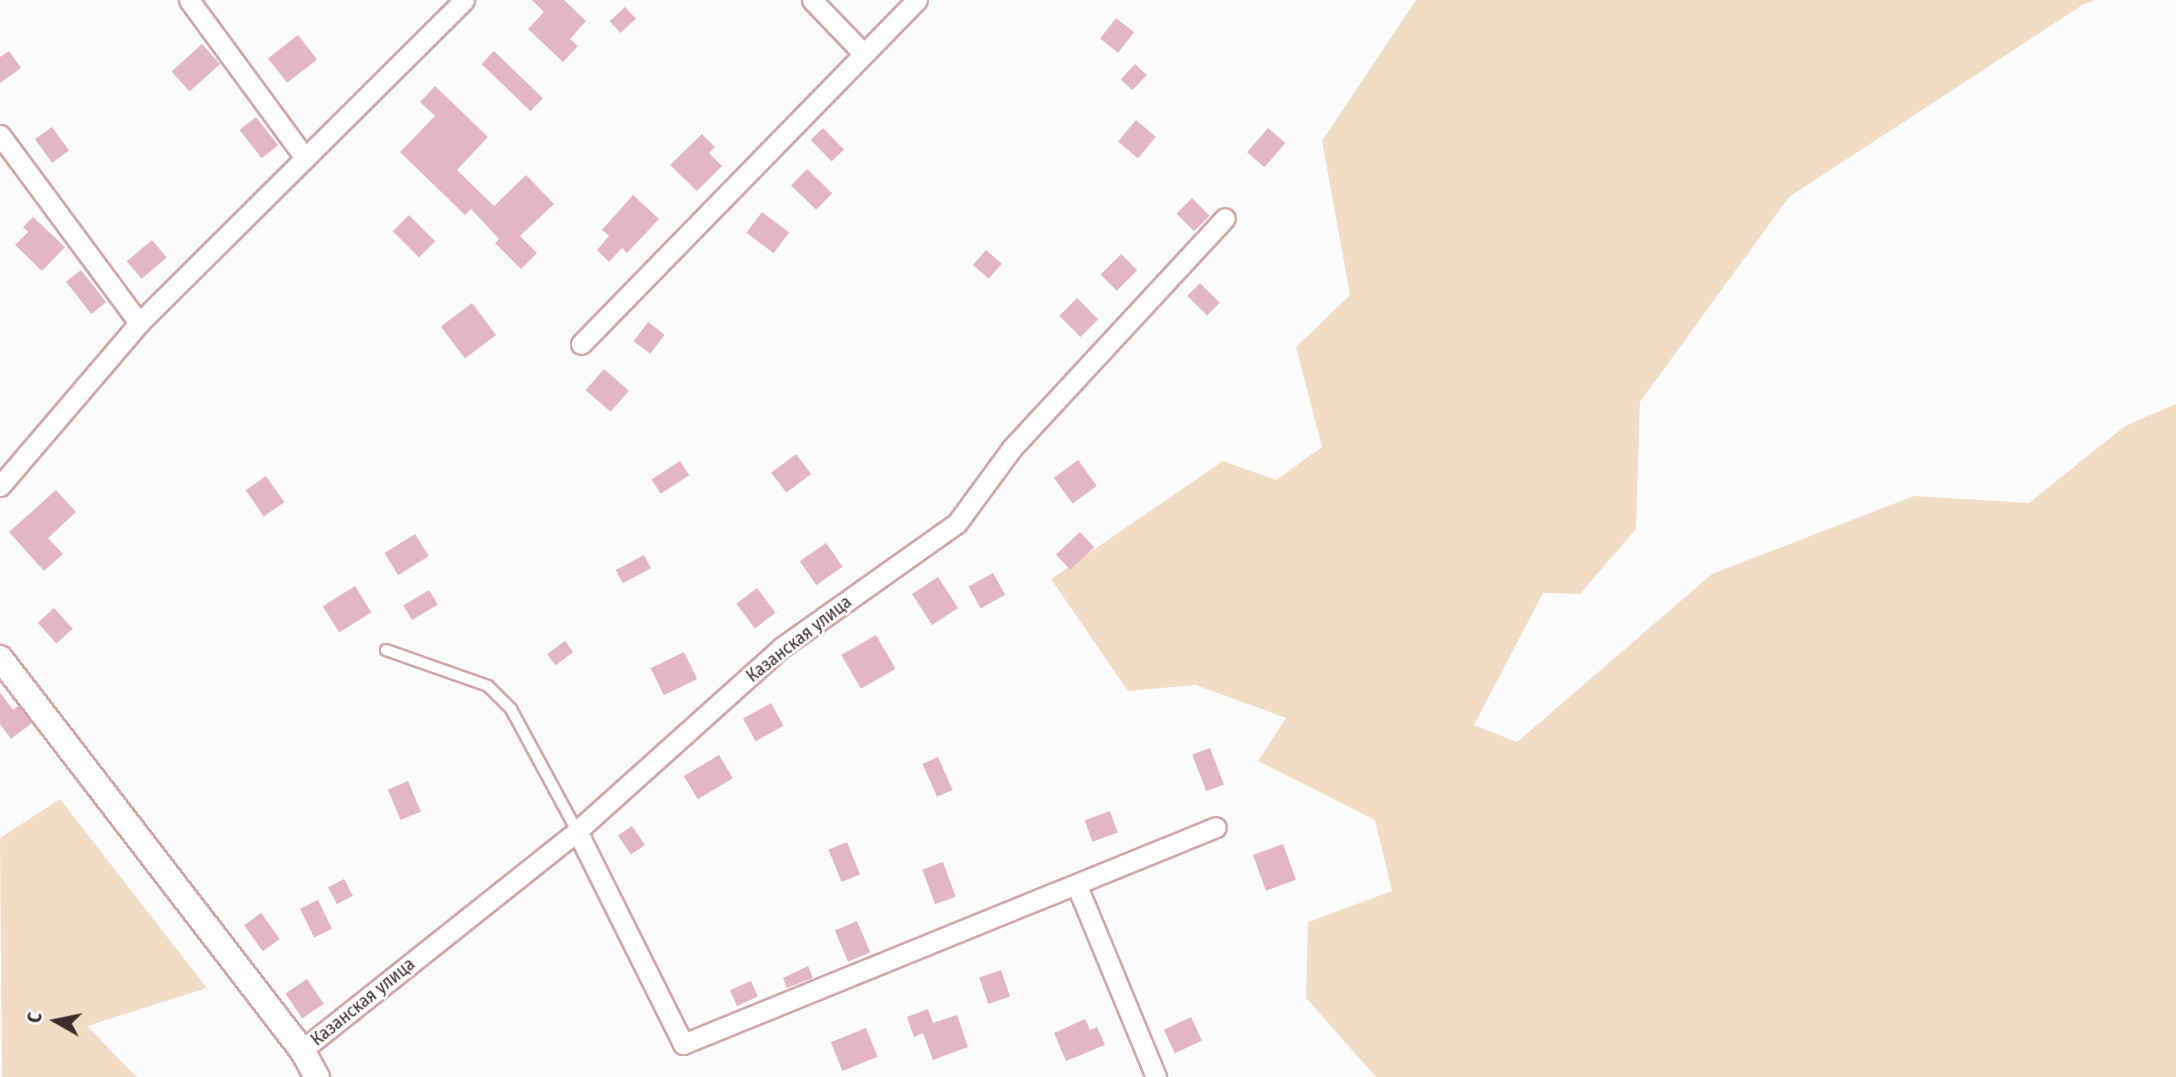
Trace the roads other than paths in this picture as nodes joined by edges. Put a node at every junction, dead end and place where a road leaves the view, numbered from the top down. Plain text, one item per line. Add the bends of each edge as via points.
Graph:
1 (189, 0) edge
2 (464, 0) edge
3 (812, 0) edge
4 (917, 0) edge
5 (863, 53) junction
6 (0, 135) edge
7 (305, 158) junction
8 (1225, 218) dead end
9 (139, 323) junction
10 (581, 344) dead end
11 (0, 486) edge
12 (386, 650) dead end
13 (0, 658) edge
14 (1216, 827) dead end
15 (577, 831) junction
16 (1077, 886) junction
17 (302, 1050) junction
18 (317, 1077) edge
19 (1156, 1077) edge

1 - 7 street
2 - 7 street
3 - 5 street
4 - 5 street
5 - 10 street
6 - 9 street
7 - 9 street
8 - 15 street, Казанская улица via 1012,448 957,523 782,647
9 - 11 street
12 - 15 lane via 488,686 511,709
13 - 17 street
14 - 16 street
15 - 16 street via 683,1044
15 - 17 street, Казанская улица
16 - 19 street
17 - 18 street

